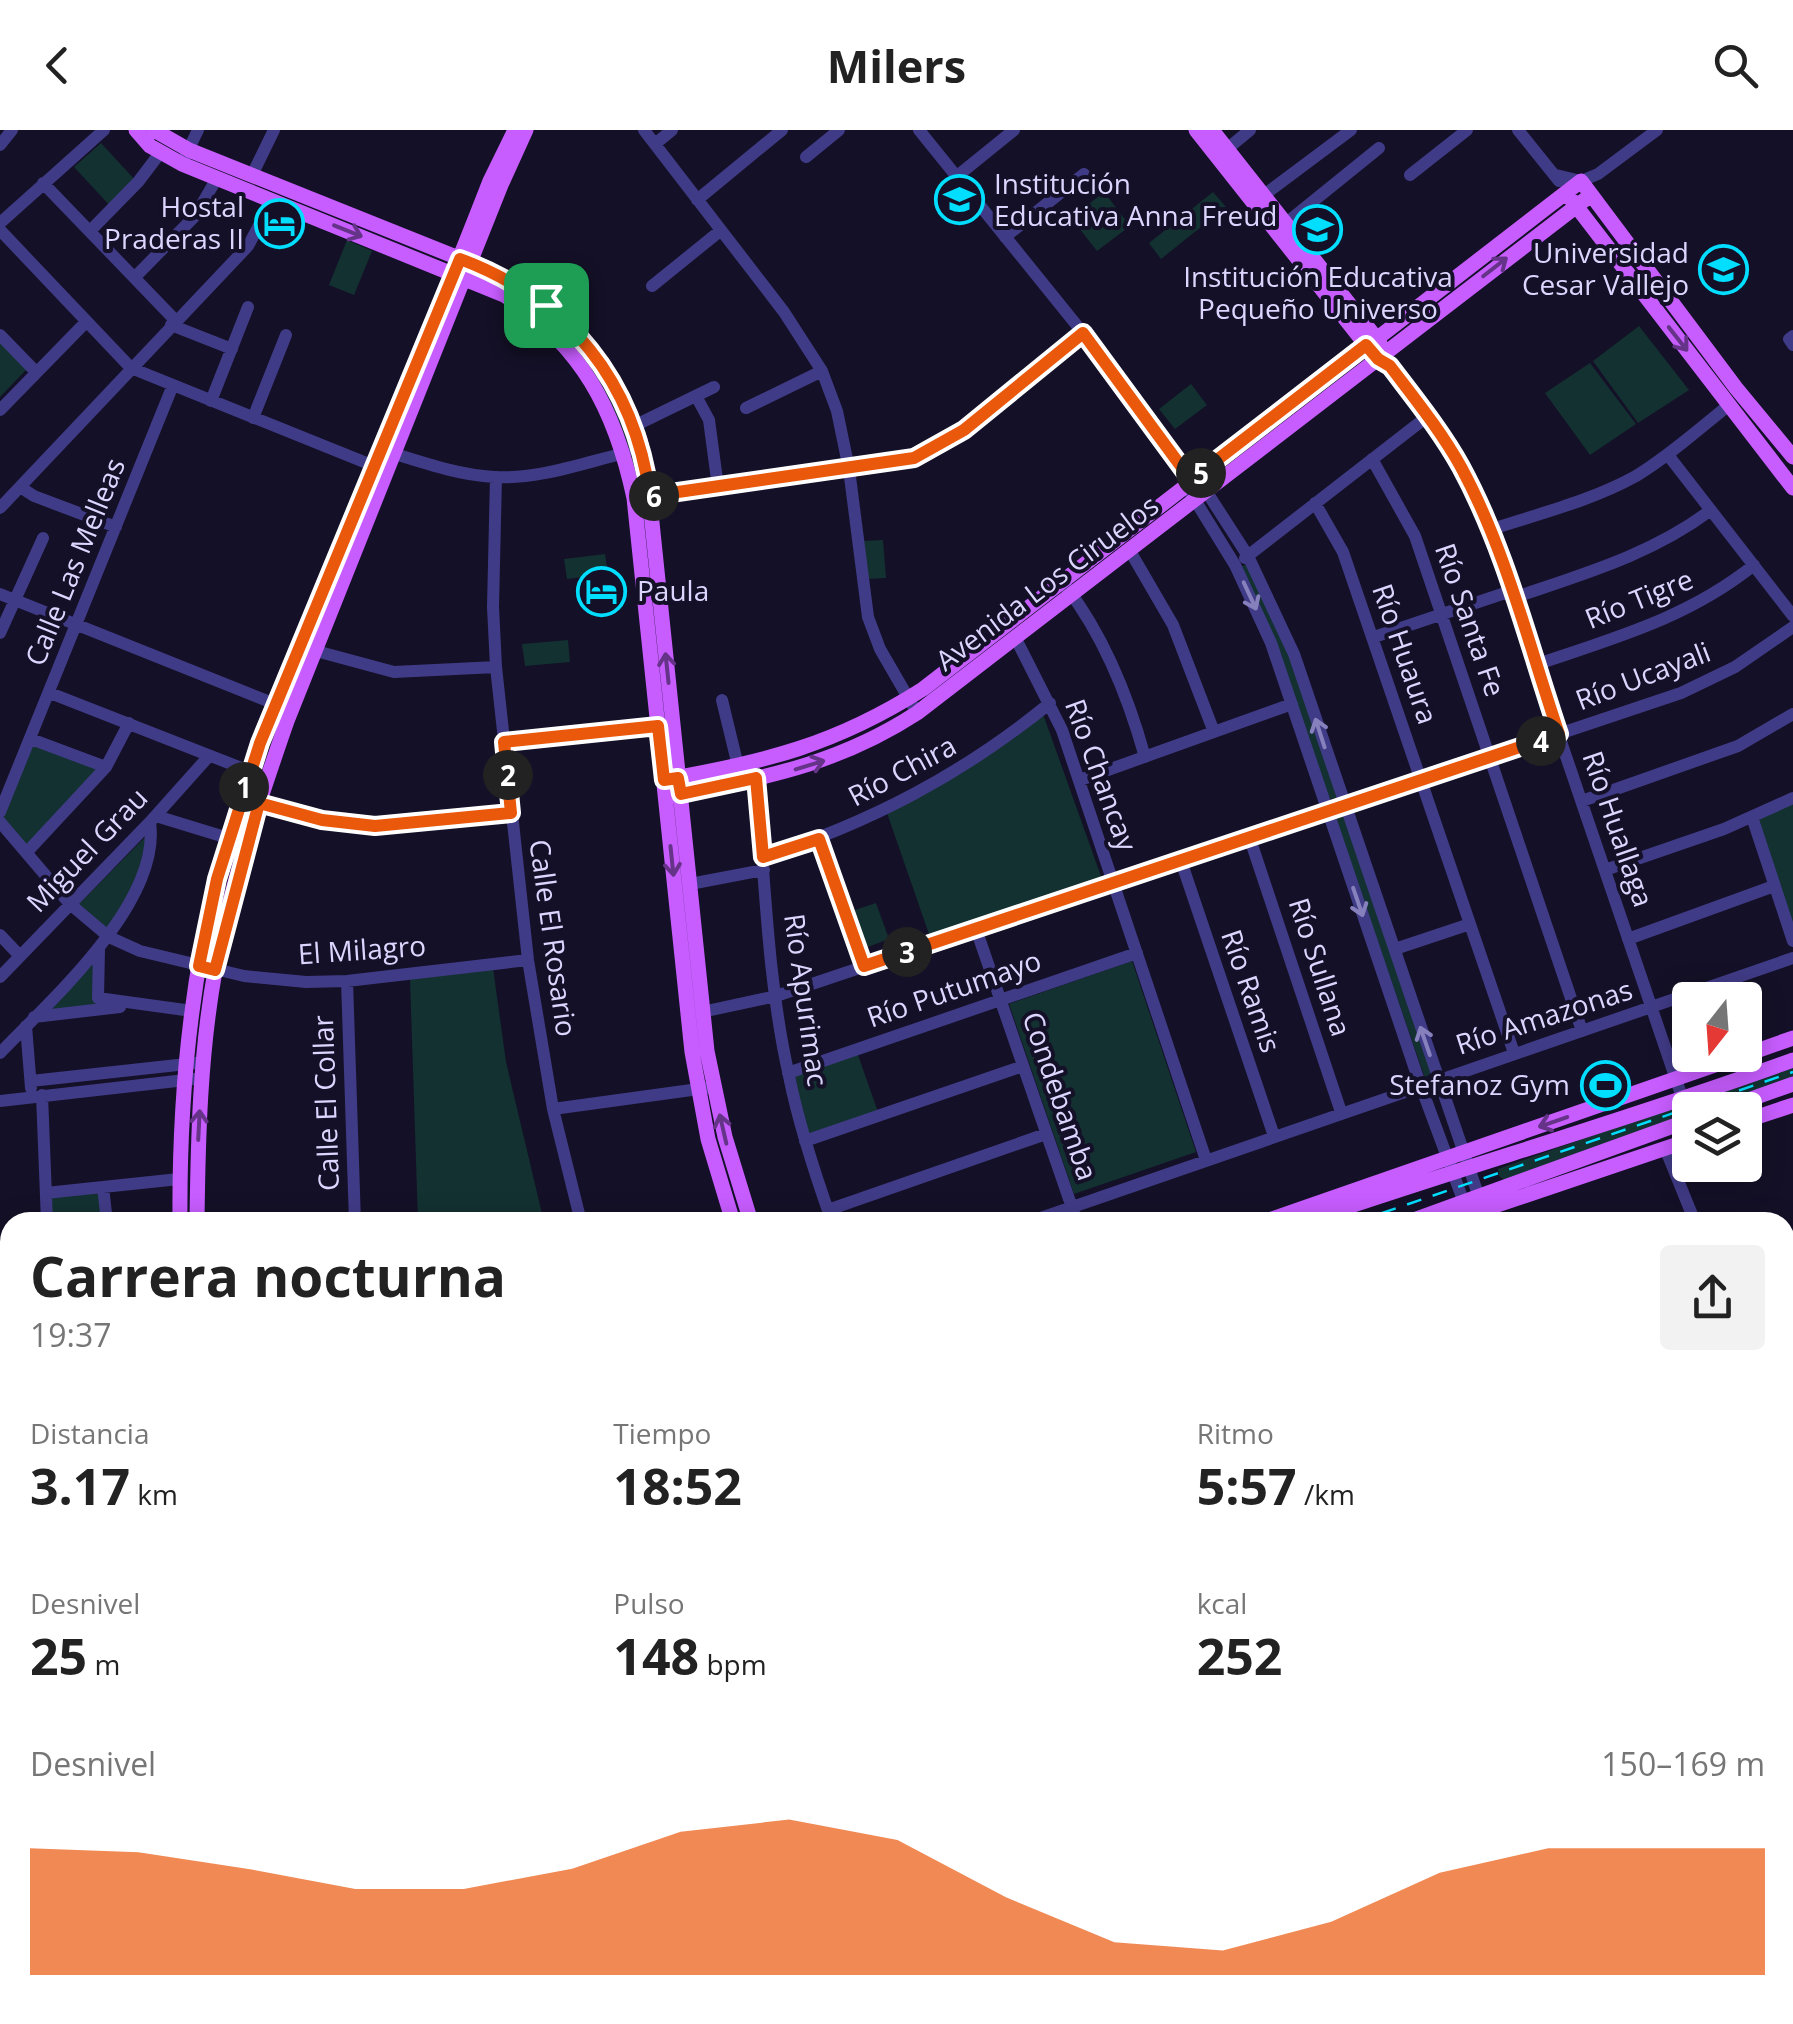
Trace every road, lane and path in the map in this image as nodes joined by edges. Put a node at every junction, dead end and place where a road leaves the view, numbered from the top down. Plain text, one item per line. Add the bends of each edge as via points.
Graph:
1 (12, 130) edge
2 (104, 130) edge
3 (136, 130) edge
4 (154, 130) edge
5 (198, 130) edge
6 (274, 130) edge
7 (514, 130) edge
8 (526, 130) edge
9 (644, 130) edge
10 (672, 130) edge
11 (782, 130) edge
12 (840, 130) edge
13 (919, 130) edge
14 (1014, 130) edge
15 (1196, 130) edge
16 (1212, 130) edge
17 (1250, 130) edge
18 (1351, 130) edge
19 (1467, 130) edge
20 (1518, 130) edge
21 (1657, 130) edge
22 (654, 144) junction
23 (0, 145) edge
24 (1379, 148) dead end
25 (1227, 149) junction
26 (160, 153) junction
27 (806, 156) dead end
28 (186, 157) junction
29 (1084, 174) dead end
30 (252, 176) junction
31 (1410, 176) dead end
32 (1556, 176) junction
33 (956, 177) junction
34 (216, 178) junction
35 (43, 183) junction
36 (1586, 188) junction
37 (1566, 192) junction
38 (1259, 199) junction
39 (272, 200) junction
40 (696, 200) junction
41 (1575, 206) junction
42 (1286, 224) junction
43 (0, 226) edge
44 (720, 230) junction
45 (90, 231) junction
46 (1005, 237) junction
47 (462, 268) junction
48 (135, 277) junction
49 (1644, 281) junction
50 (652, 286) dead end
51 (248, 307) dead end
52 (85, 323) junction
53 (173, 323) junction
54 (1083, 333) junction
55 (0, 335) edge
56 (286, 335) dead end
57 (1793, 336) edge
58 (1371, 342) junction
59 (574, 343) junction
60 (1793, 345) edge
61 (232, 349) junction
62 (1385, 359) junction
63 (131, 368) junction
64 (822, 371) junction
65 (36, 372) junction
66 (610, 376) junction
67 (172, 385) junction
68 (596, 387) junction
69 (714, 387) dead end
70 (696, 396) junction
71 (211, 401) junction
72 (1728, 405) junction
73 (746, 408) dead end
74 (0, 410) edge
75 (1428, 416) junction
76 (253, 418) junction
77 (634, 426) junction
78 (625, 453) junction
79 (394, 454) junction
80 (1668, 454) junction
81 (1793, 457) edge
82 (1372, 459) junction
83 (374, 466) junction
84 (849, 469) junction
85 (496, 478) junction
86 (1191, 480) junction
87 (20, 487) junction
88 (718, 487) junction
89 (1793, 488) edge
90 (1201, 496) junction
91 (642, 497) junction
92 (1315, 504) junction
93 (0, 508) edge
94 (1710, 510) junction
95 (116, 527) junction
96 (1490, 530) junction
97 (43, 538) dead end
98 (1130, 551) junction
99 (1248, 556) junction
100 (1754, 565) junction
101 (1235, 566) junction
102 (1062, 581) junction
103 (1512, 595) junction
104 (1073, 596) junction
105 (7, 597) edge
106 (1442, 614) junction
107 (1793, 616) edge
108 (655, 620) junction
109 (77, 624) junction
110 (1793, 627) edge
111 (0, 633) edge
112 (1374, 637) junction
113 (1016, 638) junction
114 (316, 651) junction
115 (1535, 665) junction
116 (496, 667) junction
117 (50, 693) junction
118 (908, 698) junction
119 (722, 700) dead end
120 (1050, 703) junction
121 (275, 704) junction
122 (1292, 704) junction
123 (917, 713) junction
124 (1791, 721) edge
125 (129, 723) junction
126 (658, 726) junction
127 (1214, 732) junction
128 (1559, 734) junction
129 (31, 739) junction
130 (504, 742) junction
131 (209, 756) junction
132 (1144, 757) junction
133 (1490, 758) junction
134 (738, 766) junction
135 (106, 768) junction
136 (249, 771) junction
137 (756, 778) junction
138 (1080, 780) junction
139 (1422, 781) junction
140 (672, 787) junction
141 (1793, 798) edge
142 (1582, 801) junction
143 (259, 803) junction
144 (1345, 808) junction
145 (0, 812) edge
146 (1328, 812) junction
147 (511, 813) junction
148 (1752, 818) junction
149 (153, 819) junction
150 (0, 822) edge
151 (228, 838) junction
152 (1250, 838) junction
153 (819, 839) junction
154 (26, 852) junction
155 (1181, 862) junction
156 (764, 864) junction
157 (1605, 870) junction
158 (690, 884) junction
159 (1113, 884) junction
160 (1774, 886) junction
161 (70, 904) junction
162 (1470, 924) junction
163 (976, 929) junction
164 (0, 936) edge
165 (110, 938) junction
166 (1628, 938) junction
167 (1793, 941) edge
168 (1398, 948) dead end
169 (99, 949) junction
170 (1136, 953) junction
171 (20, 956) junction
172 (1793, 958) edge
173 (528, 960) junction
174 (864, 966) junction
175 (207, 968) junction
176 (0, 976) edge
177 (347, 981) junction
178 (776, 996) junction
179 (1000, 1000) junction
180 (125, 1003) junction
181 (1652, 1008) junction
182 (192, 1011) junction
183 (702, 1012) junction
184 (30, 1021) junction
185 (1582, 1031) junction
186 (5, 1037) edge
187 (1793, 1038) edge
188 (1762, 1049) edge
189 (1514, 1053) junction
190 (0, 1054) edge
191 (1793, 1060) edge
192 (1023, 1066) junction
193 (203, 1071) junction
194 (185, 1072) junction
195 (1696, 1072) edge
196 (788, 1073) junction
197 (1438, 1078) junction
198 (1676, 1079) junction
199 (31, 1081) junction
200 (1420, 1084) junction
201 (1793, 1084) edge
202 (706, 1088) junction
203 (1680, 1092) edge
204 (1705, 1092) edge
205 (1762, 1095) edge
206 (37, 1096) junction
207 (0, 1101) edge
208 (1672, 1103) edge
209 (1793, 1104) edge
210 (553, 1108) junction
211 (1342, 1112) junction
212 (1762, 1115) edge
213 (1672, 1127) edge
214 (1046, 1134) junction
215 (1274, 1136) junction
216 (804, 1142) junction
217 (1672, 1146) edge
218 (1666, 1148) junction
219 (1467, 1159) junction
220 (1206, 1160) junction
221 (1449, 1165) junction
222 (179, 1178) junction
223 (103, 1187) junction
224 (46, 1193) junction
225 (1474, 1206) junction
226 (1071, 1208) junction
227 (47, 1212) edge
228 (106, 1212) edge
229 (180, 1212) edge
230 (197, 1212) edge
231 (356, 1212) edge
232 (578, 1212) edge
233 (730, 1212) edge
234 (748, 1212) edge
235 (829, 1212) edge
236 (841, 1212) edge
237 (1059, 1212) edge
238 (1072, 1212) edge
239 (1296, 1212) edge
240 (1329, 1212) edge
241 (1449, 1212) edge
242 (1464, 1212) edge
243 (1688, 1212) edge
244 (0, 1306) edge
245 (0, 1380) edge

1 - 23 street
2 - 35 street
3 - 26 main road
4 - 28 main road
5 - 28 street
6 - 30 street
7 - 47 main road
8 - 47 main road
9 - 22 street
10 - 22 street
11 - 40 street
12 - 27 street
13 - 33 street
14 - 33 street
15 - 38 main road
16 - 25 main road
17 - 25 street
18 - 38 street
19 - 31 street
20 - 32 street
21 - 36 street
22 - 40 street
24 - 42 street
25 - 38 main road
26 - 28 main road
26 - 45 street
28 - 30 main road
28 - 34 main road
29 - 46 street
30 - 47 main road
32 - 36 street
32 - 37 street
33 - 46 street
34 - 39 main road
34 - 48 street via 195,216
35 - 43 street
35 - 45 street
36 - 37 main road, Avenida Los Ciruelos
36 - 41 main road, Avenida Los Ciruelos
36 - 49 main road
37 - 41 main road
37 - 58 main road, Avenida Los Ciruelos
38 - 42 main road
38 - 58 main road
39 -> 47 main road
39 - 53 street via 248,246
40 - 44 street
41 - 49 main road
62 -> 41 main road, Avenida Los Ciruelos
42 - 58 main road
43 - 52 street
44 - 50 street
44 - 64 street
45 - 48 street
46 - 54 street
47 - 59 main road via 528,292
47 - 79 main road
47 - 83 main road
48 - 53 street
49 -> 72 main road
49 - 81 main road
51 - 61 street
52 - 63 street
52 - 65 street
53 - 61 street
53 - 63 street
54 - 84 street via 964,430 914,458
54 - 86 street
55 - 65 street
56 - 76 street
57 - 60 street
58 - 62 main road
58 - 86 main road, Avenida Los Ciruelos
59 - 66 main road
59 - 68 main road
61 - 71 street
62 - 75 street, Río Huallaga
62 - 90 main road, Avenida Los Ciruelos
63 - 67 street
63 - 87 street
64 - 73 street
64 - 84 street
65 - 74 street
66 - 68 main road
66 - 77 main road
67 - 71 street
67 - 95 street, Calle Las Melleas
68 - 78 main road
69 - 70 street
70 - 77 street
70 - 88 street via 710,420
71 - 76 street
72 - 80 street
72 - 89 main road
75 - 82 street
75 - 96 street, Río Huallaga
76 - 83 street
77 - 91 main road via 643,452
78 - 85 street
78 - 91 main road
79 - 85 street
79 - 114 main road
80 - 94 street
80 - 96 street via 1609,489
82 - 92 street
82 - 106 street, Río Santa Fe via 1406,516
83 - 121 main road
84 - 88 street
84 - 118 street via 868,617
85 - 116 street, Calle El Rosario
86 - 90 street via 1189,489
86 - 102 main road, Avenida Los Ciruelos
87 - 93 street
87 - 95 street
88 - 91 street
90 - 98 main road, Avenida Los Ciruelos
90 - 99 street
90 - 101 street
91 - 108 main road
92 - 99 street
92 - 112 street, Río Huaura via 1343,552
94 - 100 street
94 - 103 street via 1636,556
95 - 109 street, Calle Las Melleas
96 - 103 street, Río Huallaga
97 - 105 street
98 - 104 main road, Avenida Los Ciruelos
98 - 127 street via 1172,625
99 - 101 street
144 -> 99 street via 1294,654
100 - 107 street
100 - 115 street, Río Tigre via 1682,613
101 -> 122 street
102 - 104 street
102 - 118 main road, Avenida Los Ciruelos
103 - 106 street
103 - 115 street, Río Huallaga
104 - 113 main road, Avenida Los Ciruelos
104 - 132 street via 1111,660
105 - 109 street
105 - 111 street
106 - 112 street
106 - 133 street, Río Santa Fe
108 - 126 main road
140 -> 108 main road
109 - 117 street, Calle Las Melleas
109 - 121 street
110 - 128 street, Río Ucayali via 1708,680
112 - 139 street, Río Huaura
113 - 120 street, Río Chancay
113 - 123 main road, Avenida Los Ciruelos
114 - 116 street via 394,672
114 - 143 main road
115 - 128 street, Río Huallaga
116 - 130 street, Calle El Rosario
117 - 125 street
117 - 129 street, Calle Las Melleas
118 - 123 street
118 - 134 main road, Avenida Los Ciruelos via 825,742
119 - 134 street
120 - 138 street, Río Chancay
120 - 153 street, Río Chira via 941,781
121 - 136 main road
122 - 127 street
122 - 146 street
137 -> 123 main road, Avenida Los Ciruelos via 840,756
124 - 142 street
125 - 131 street
125 - 135 street
126 - 130 street
126 - 140 main road
127 - 132 street
128 - 133 street, Río Ucayali
128 - 142 street, Río Huallaga
129 - 135 street
129 - 145 street, Calle Las Melleas
130 - 147 street, Calle El Rosario
131 - 136 street
131 - 149 street, Miguel Grau
132 - 138 street
133 - 139 street, Río Ucayali
133 - 185 street, Río Santa Fe
134 - 140 main road, Avenida Los Ciruelos
135 - 154 street
136 - 151 main road
137 - 140 main road, Avenida Los Ciruelos
137 - 156 street, Río Apurimac
138 - 159 street, Río Chancay
139 - 144 street, Río Ucayali
139 - 162 street, Río Huaura
140 - 158 main road
140 -> 202 main road
141 - 148 street
142 - 157 street, Río Huallaga
143 - 147 street via 375,826
143 - 175 main road
144 - 146 street, Río Ucayali
197 -> 144 street
146 - 152 street, Río Ucayali
146 -> 200 street
147 - 173 street, Calle El Rosario
148 - 157 street
148 - 160 street
149 - 151 street
149 - 161 street, Miguel Grau
149 - 165 street via 144,867
150 - 154 street
151 - 175 main road
152 - 155 street, Río Ucayali
152 - 211 street, Río Sullana
153 - 156 street, Río Chira
153 - 174 street
154 - 161 street
155 - 159 street, Río Ucayali
155 - 215 street, Río Ramis
156 - 158 street, Río Chira
156 - 178 street, Río Apurimac
157 - 166 street, Río Huallaga
158 - 183 main road
159 - 163 street, Río Ucayali
159 - 170 street, Río Chancay
160 - 166 street
160 - 167 street
161 - 165 street
161 - 171 street, Miguel Grau
162 - 168 street
162 - 189 street, Río Huaura
163 - 174 street, Río Ucayali
163 - 179 street, Condebamba
164 - 171 street
165 - 169 street
165 - 175 street, El Milagro
166 - 181 street, Río Huallaga
169 - 180 street via 98,998
169 - 184 street
170 - 179 street, Río Putumayo
170 - 220 street, Río Chancay
171 - 176 street, Miguel Grau
172 - 181 street, Río Amazonas
173 - 177 street, El Milagro
173 - 210 street, Calle El Rosario
174 - 178 street, Río Ucayali
175 - 177 street, El Milagro via 276,980
175 - 182 main road
175 - 193 main road
177 - 231 street, Calle El Collar
178 - 183 street, Río Ucayali
178 - 196 street, Río Apurimac
179 - 192 street, Condebamba
179 - 196 street, Río Putumayo
180 - 182 street
180 - 184 street
181 - 185 street, Río Amazonas
181 - 198 street, Río Huallaga
182 - 194 main road
183 - 202 main road
184 - 186 street
184 - 199 street
185 - 189 street, Río Amazonas
186 - 190 street
187 - 188 main road
189 - 197 street, Río Amazonas
191 - 204 main road
192 - 214 street, Condebamba
192 - 216 street
193 - 194 street
230 -> 193 main road
194 - 199 street
194 - 206 street
194 - 222 main road
195 - 198 main road
196 - 216 street, Río Apurimac
197 - 200 street, Río Amazonas
197 - 219 street
198 - 203 street, Río Huallaga
198 -> 219 main road
199 - 206 street
200 - 211 street, Río Amazonas
200 - 221 street
201 - 205 main road
202 - 210 street
202 - 233 main road via 708,1139
234 -> 202 main road
206 - 207 street
206 - 224 street
208 - 219 main road
209 - 212 main road
210 - 232 street, Calle El Rosario
211 - 215 street, Río Amazonas
213 - 225 main road
214 - 226 street, Condebamba
214 - 236 street
215 - 220 street, Río Amazonas
216 - 235 street, Río Apurimac
217 - 218 main road
218 - 225 main road
218 - 243 street
219 - 221 main road
219 - 225 street
220 - 226 street, Río Amazonas
221 - 225 street
221 - 239 main road
221 - 240 main road
222 - 223 street
222 - 229 main road
223 - 224 street
223 - 228 street
224 - 227 street
225 - 241 main road
225 - 242 main road
226 - 237 street, Río Amazonas
226 - 238 street, Condebamba
244 - 245 street

